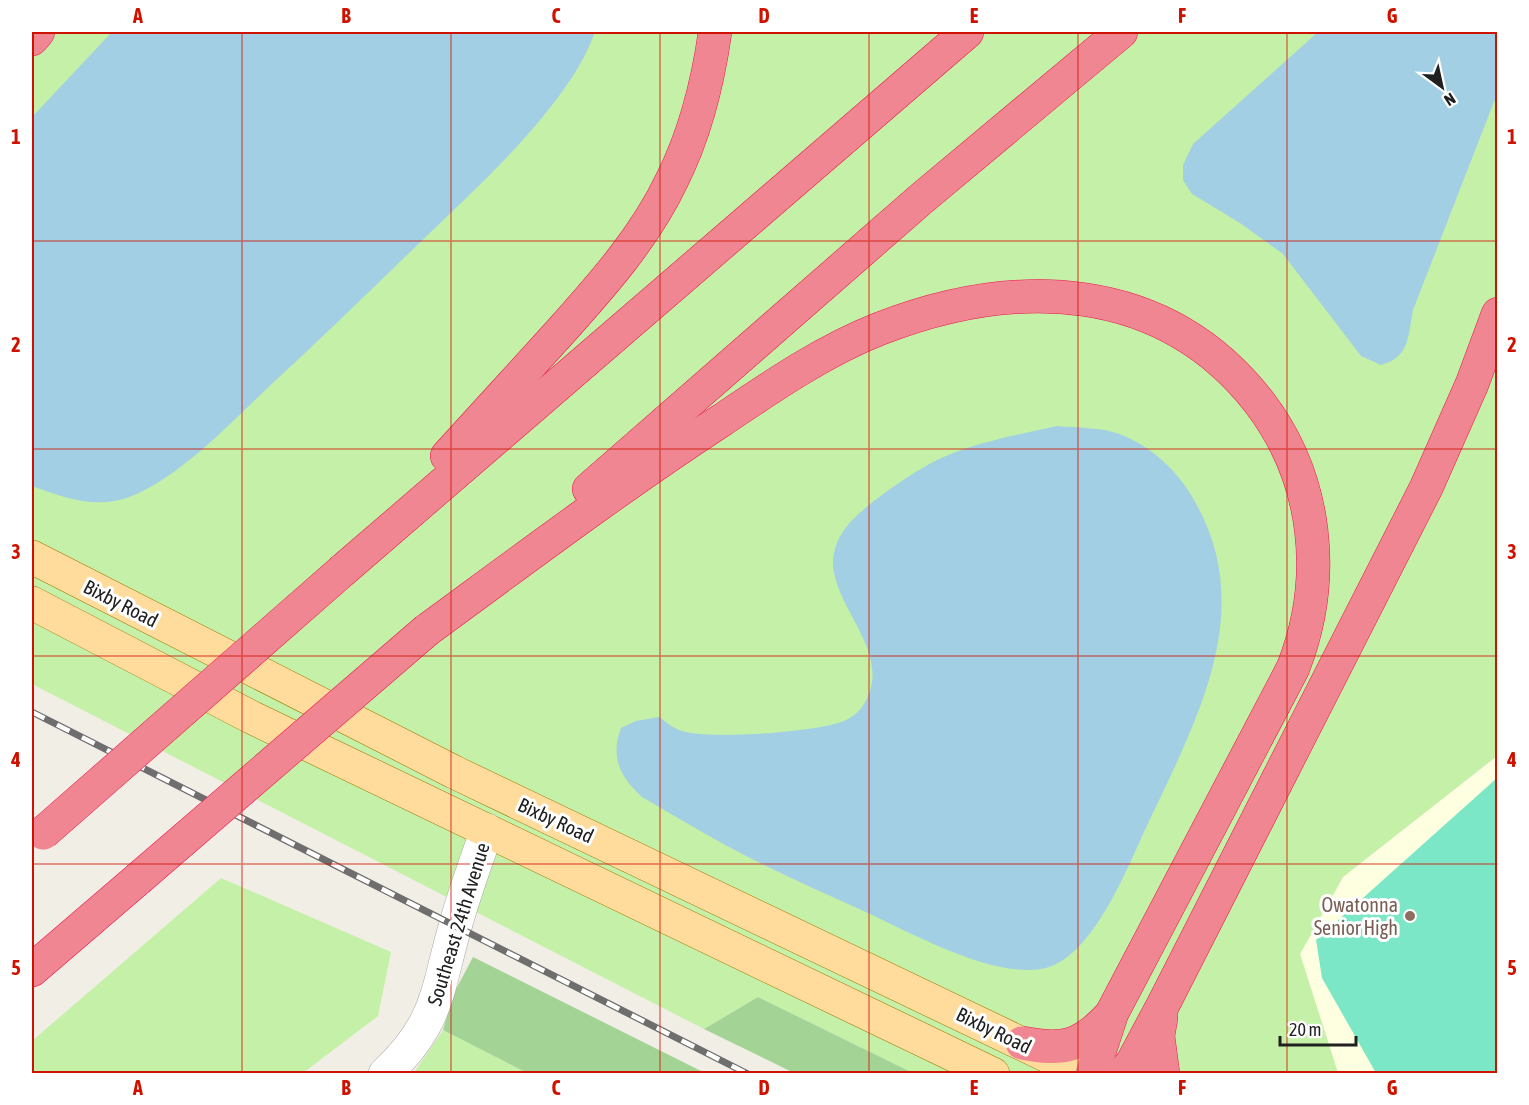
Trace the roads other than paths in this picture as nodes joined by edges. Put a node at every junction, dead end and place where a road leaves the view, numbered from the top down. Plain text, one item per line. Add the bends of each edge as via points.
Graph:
1 (38, 32) edge
2 (715, 32) edge
3 (967, 32) edge
4 (1121, 32) edge
5 (32, 39) edge
6 (1497, 314) edge
7 (32, 557) edge
8 (343, 570) junction
9 (32, 603) edge
10 (427, 630) junction
11 (487, 830) junction
12 (37, 837) edge
13 (32, 970) edge
14 (1163, 1005) junction
15 (1112, 1013) junction
16 (1022, 1043) junction
17 (385, 1074) edge
18 (993, 1074) edge
19 (1085, 1074) edge
20 (1092, 1074) edge
21 (1122, 1074) edge
22 (1163, 1074) edge

1 - 5 highway
2 - 8 highway via 697,120 673,180 644,231 596,291
3 - 8 highway
4 - 10 highway via 912,207
6 - 14 highway via 1472,384 1426,488
7 - 16 main road, Bixby Road via 465,777
8 - 12 highway, bridge
9 - 11 main road, Bixby Road via 251,717
10 - 13 highway, bridge
10 - 15 highway via 697,436 778,384 876,330 982,300 1033,295 1108,303 1146,315 1184,334 1219,358 1245,385 1284,443 1308,512 1314,554 1313,600 1293,668
11 - 17 street, Southeast 24th Avenue via 455,926 435,1006 418,1039
11 - 18 main road, Bixby Road
14 - 21 highway
14 - 22 highway via 1158,1036
15 - 16 highway via 1096,1031 1066,1046 1048,1048
15 - 20 highway
16 - 19 main road, Bixby Road

